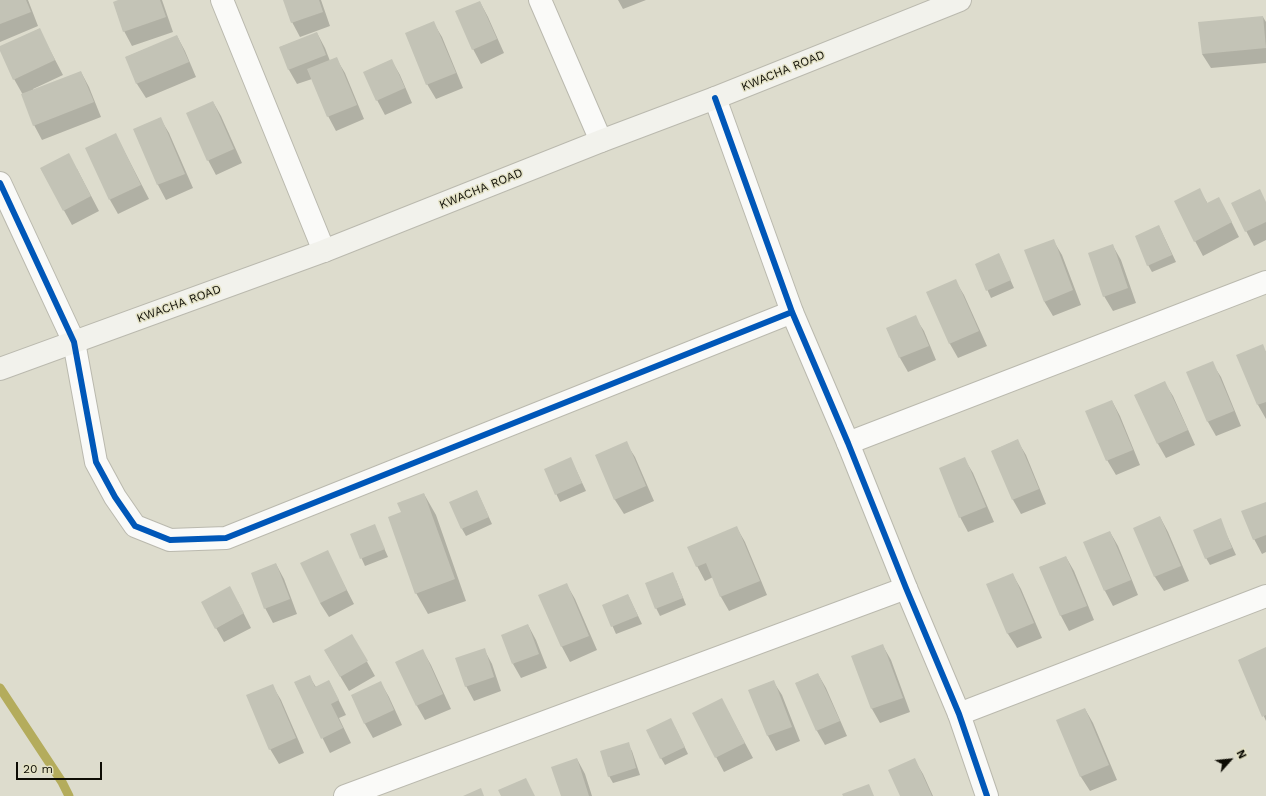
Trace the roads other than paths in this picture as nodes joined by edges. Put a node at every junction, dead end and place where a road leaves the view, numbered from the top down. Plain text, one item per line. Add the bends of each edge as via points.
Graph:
1 (222, 0) edge
2 (540, 0) edge
3 (960, 0) edge
4 (715, 98) junction
5 (601, 141) junction
6 (0, 183) edge
7 (324, 251) junction
8 (1266, 282) edge
9 (792, 312) junction
10 (74, 342) junction
11 (0, 369) edge
12 (848, 443) junction
13 (906, 588) junction
14 (1266, 596) edge
15 (959, 714) junction
16 (345, 796) edge
17 (987, 796) edge

1 - 7 street
2 - 5 street
3 - 4 main road, KWACHA ROAD
4 - 5 main road, KWACHA ROAD
4 - 9 street
5 - 7 main road, KWACHA ROAD
6 - 10 street
7 - 10 main road, KWACHA ROAD
8 - 12 street
9 - 10 street via 226,538 170,540 134,526 115,498 96,462
9 - 12 street
10 - 11 main road, KWACHA ROAD
12 - 13 street
13 - 15 street
13 - 16 street
14 - 15 street
15 - 17 street

